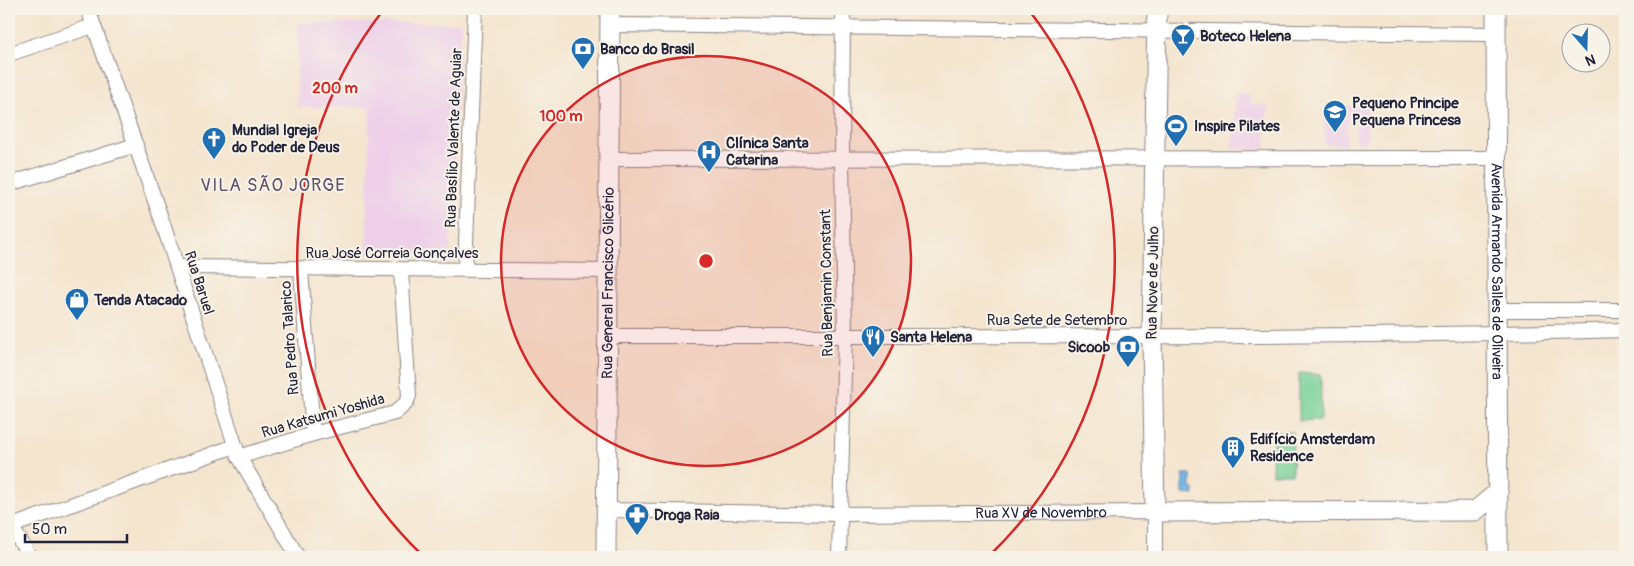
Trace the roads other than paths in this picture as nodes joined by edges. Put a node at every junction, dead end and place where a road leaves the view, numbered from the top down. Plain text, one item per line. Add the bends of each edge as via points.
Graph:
1 (88, 9) edge
2 (475, 9) edge
3 (844, 9) edge
4 (1157, 9) edge
5 (1496, 9) edge
6 (610, 17) edge
7 (94, 26) junction
8 (843, 27) junction
9 (1156, 32) junction
10 (1496, 34) junction
11 (9, 54) edge
12 (136, 145) junction
13 (1496, 158) junction
14 (609, 159) junction
15 (1155, 159) junction
16 (842, 160) junction
17 (9, 184) edge
18 (177, 267) junction
19 (301, 269) junction
20 (465, 269) junction
21 (401, 270) junction
22 (608, 271) junction
23 (1497, 310) junction
24 (1625, 310) edge
25 (1625, 330) edge
26 (1496, 334) junction
27 (845, 335) junction
28 (608, 336) junction
29 (1152, 337) junction
30 (313, 434) junction
31 (237, 452) junction
32 (1498, 492) junction
33 (607, 510) junction
34 (1475, 511) junction
35 (1155, 512) junction
36 (839, 514) junction
37 (10, 527) edge
38 (1498, 533) junction
39 (30, 557) edge
40 (298, 557) edge
41 (606, 557) edge
42 (838, 557) edge
43 (1155, 557) edge
44 (1498, 557) edge

1 - 7 street, Rua Baruel
2 - 20 street, Rua Basílio Valente de Aguiar
3 - 8 street, Rua Benjamin Constant
4 - 9 main road, Rua Nove de Julho
5 - 10 main road, Avenida Armando Salles de Oliveira
6 - 8 street
6 - 14 main road, Rua General Francisco Glicério
7 - 11 street
7 - 12 street, Rua Baruel
8 - 9 street
8 - 16 street, Rua Benjamin Constant
9 - 10 street
9 - 15 main road, Rua Nove de Julho
10 - 13 main road, Avenida Armando Salles de Oliveira
12 - 17 street
12 - 18 street, Rua Baruel
13 - 15 street
13 - 23 main road, Avenida Armando Salles de Oliveira
14 - 16 street
14 - 22 main road, Rua General Francisco Glicério
15 - 16 street
15 - 29 main road, Rua Nove de Julho
16 - 27 street, Rua Benjamin Constant
18 - 19 street, Rua José Correia Gonçalves
18 - 31 street, Rua Baruel
19 - 21 street, Rua José Correia Gonçalves
19 - 30 street, Rua Pedro Talarico
20 - 21 street, Rua José Correia Gonçalves
20 - 22 street, Rua José Correia Gonçalves
21 - 30 street, Rua Katsumi Yoshida via 409,396 406,403 394,413
22 - 28 main road, Rua General Francisco Glicério
23 - 24 street
23 - 26 main road, Avenida Armando Salles de Oliveira
25 - 26 street, Rua Sete de Setembro
26 - 29 street, Rua Sete de Setembro
26 - 32 main road, Avenida Armando Salles de Oliveira
27 - 28 street, Rua Sete de Setembro
27 - 29 street, Rua Sete de Setembro
27 - 36 street, Rua Benjamin Constant
28 - 33 main road, Rua General Francisco Glicério
29 - 35 main road, Rua Nove de Julho
30 - 31 street, Rua Katsumi Yoshida
31 - 37 street, Rua Katsumi Yoshida
31 - 40 street, Rua Baruel
32 - 34 main road
32 - 38 main road, Avenida Armando Salles de Oliveira
33 - 36 street, Rua XV de Novembro
33 - 41 main road, Rua General Francisco Glicério
34 - 35 main road, Rua XV de Novembro
34 - 38 main road
35 - 36 street, Rua XV de Novembro
35 - 43 street, Rua Nove de Julho
36 - 42 street, Rua Benjamin Constant
37 - 39 street
38 - 44 main road, Avenida Armando Salles de Oliveira

